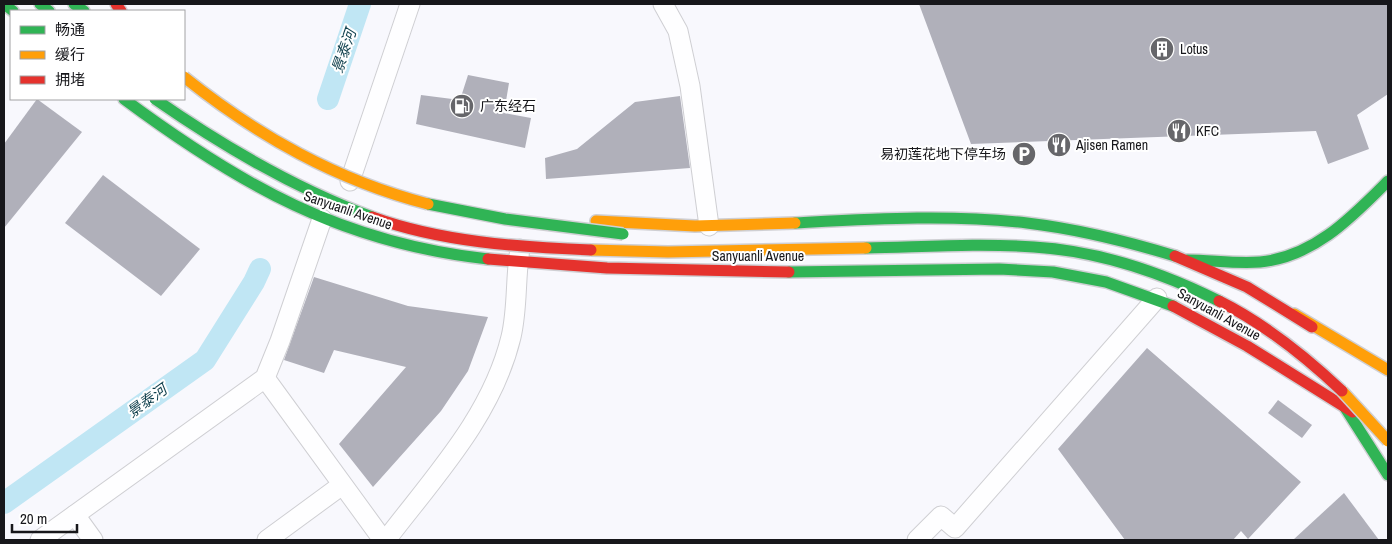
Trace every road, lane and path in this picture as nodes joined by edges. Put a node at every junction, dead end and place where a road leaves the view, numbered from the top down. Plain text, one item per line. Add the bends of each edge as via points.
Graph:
1 (410, 4) edge
2 (663, 4) edge
3 (185, 79) edge
4 (185, 90) edge
5 (125, 100) edge
6 (156, 100) edge
7 (350, 181) junction
8 (1388, 181) edge
9 (538, 218) junction
10 (322, 220) junction
11 (709, 226) junction
12 (631, 235) dead end
13 (668, 240) dead end
14 (792, 250) junction
15 (1187, 260) junction
16 (517, 264) junction
17 (1157, 298) junction
18 (1385, 375) edge
19 (264, 378) junction
20 (1344, 406) junction
21 (1388, 440) edge
22 (1388, 461) edge
23 (1388, 475) edge
24 (342, 485) junction
25 (75, 515) junction
26 (40, 540) edge
27 (93, 540) edge
28 (267, 540) edge
29 (384, 540) edge
30 (918, 540) edge

1 - 7 street
2 - 11 street via 678,31 690,86
3 - 12 main road, bridge via 261,134 302,158 367,185 435,206
4 - 7 main road, Sanyuanli Avenue via 291,156
5 - 10 main road, Sanyuanli Avenue via 201,155
6 - 14 main road, bridge via 220,145 295,185 374,218 427,232 467,240 545,248
7 - 9 main road, Sanyuanli Avenue via 457,206
8 - 15 main road via 1320,243 1290,256 1261,262
9 - 11 main road, Sanyuanli Avenue
9 - 16 street via 521,245
10 - 16 main road, Sanyuanli Avenue via 391,241
10 - 19 street
11 - 15 main road, Sanyuanli Avenue via 902,220 1027,223 1138,244
13 - 14 main road, bridge
14 - 21 main road, bridge via 1009,245 1075,252 1140,267 1208,294 1268,329 1328,375
15 - 18 main road, Sanyuanli Avenue via 1272,300
16 - 17 main road, Sanyuanli Avenue via 714,271 1023,269 1081,277
16 - 29 street via 512,334 496,384 468,431
17 - 20 main road, Sanyuanli Avenue via 1217,326
17 - 30 street via 955,528 941,516
19 - 24 street
19 - 25 street
20 - 21 main road, Sanyuanli Avenue
20 - 22 street
20 - 23 main road
24 - 28 street
24 - 29 street
25 - 26 street
25 - 27 street

